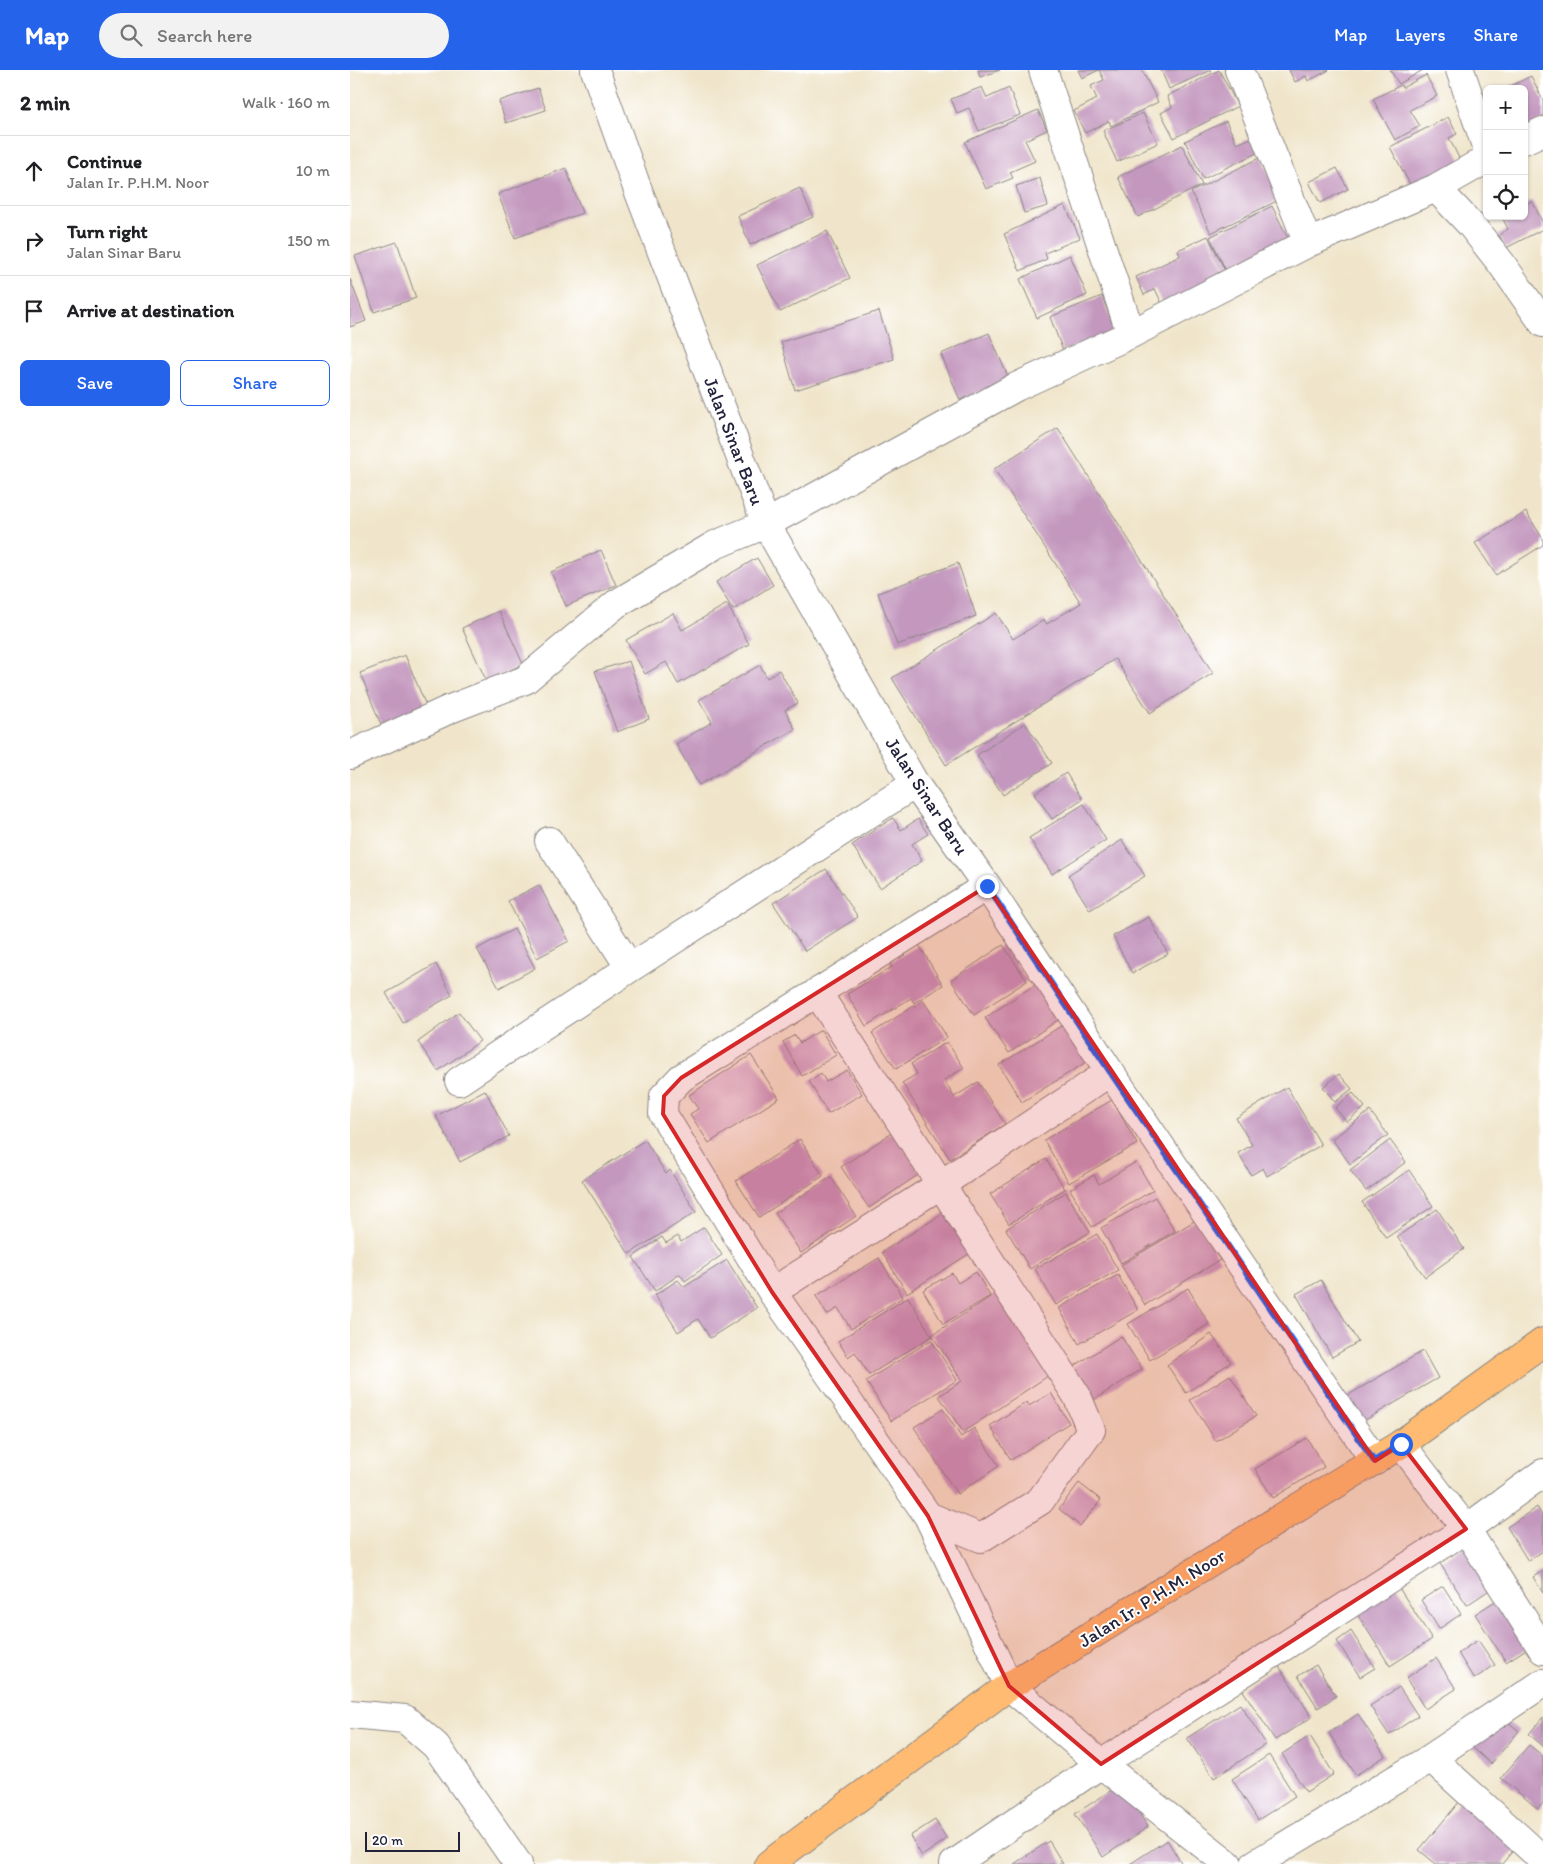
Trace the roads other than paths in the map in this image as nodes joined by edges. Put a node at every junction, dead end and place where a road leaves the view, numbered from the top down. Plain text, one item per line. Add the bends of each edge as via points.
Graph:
1 (595, 70) edge
2 (1043, 70) edge
3 (1239, 70) edge
4 (1460, 70) edge
5 (1543, 131) edge
6 (1483, 137) edge
7 (1528, 138) edge
8 (1483, 161) edge
9 (1436, 188) junction
10 (1308, 243) junction
11 (1543, 323) edge
12 (1131, 334) junction
13 (766, 524) junction
14 (350, 755) edge
15 (915, 784) junction
16 (549, 841) dead end
17 (987, 886) junction
18 (630, 968) junction
19 (817, 992) junction
20 (1110, 1072) junction
21 (459, 1081) dead end
22 (940, 1185) junction
23 (772, 1292) junction
24 (1543, 1342) edge
25 (1401, 1444) junction
26 (1374, 1461) junction
27 (1543, 1474) edge
28 (928, 1516) junction
29 (1466, 1529) junction
30 (1543, 1650) edge
31 (1543, 1683) edge
32 (1009, 1686) junction
33 (350, 1714) edge
34 (1431, 1758) junction
35 (1101, 1764) junction
36 (1538, 1858) edge
37 (518, 1864) edge
38 (769, 1864) edge
39 (954, 1864) edge
40 (1228, 1864) edge
41 (1256, 1864) edge

1 - 13 street, Jalan Sinar Baru
2 - 12 street
3 - 10 street
4 - 6 street
5 - 7 street
8 - 9 street
9 - 10 street
9 - 11 street via 1471,225
10 - 12 street
12 - 13 street via 1016,387
13 - 14 street via 715,545 616,604 525,680 450,709
13 - 15 street, Jalan Sinar Baru
15 - 17 street, Jalan Sinar Baru
15 - 18 street
16 - 18 street
17 - 19 street
17 - 20 street, Jalan Sinar Baru
18 - 21 street
19 - 22 street
19 - 23 street via 681,1078 664,1096 663,1114 671,1129
20 - 22 street
20 - 26 street, Jalan Sinar Baru
22 - 23 street
22 - 28 street via 1077,1396 1091,1430 1040,1502 981,1538
23 - 28 street
24 - 25 main road, Jalan Ir. P.H.M. Noor
25 - 26 main road, Jalan Ir. P.H.M. Noor
25 - 29 street
26 - 32 main road, Jalan Ir. P.H.M. Noor
27 - 29 street
28 - 32 street
29 - 30 street
29 - 35 street
31 - 34 street
32 - 35 street
32 - 38 main road, Jalan Ir. P.H.M. Noor
33 - 37 street via 405,1719 436,1746
34 - 36 street
34 - 41 street
35 - 39 street
35 - 40 street

